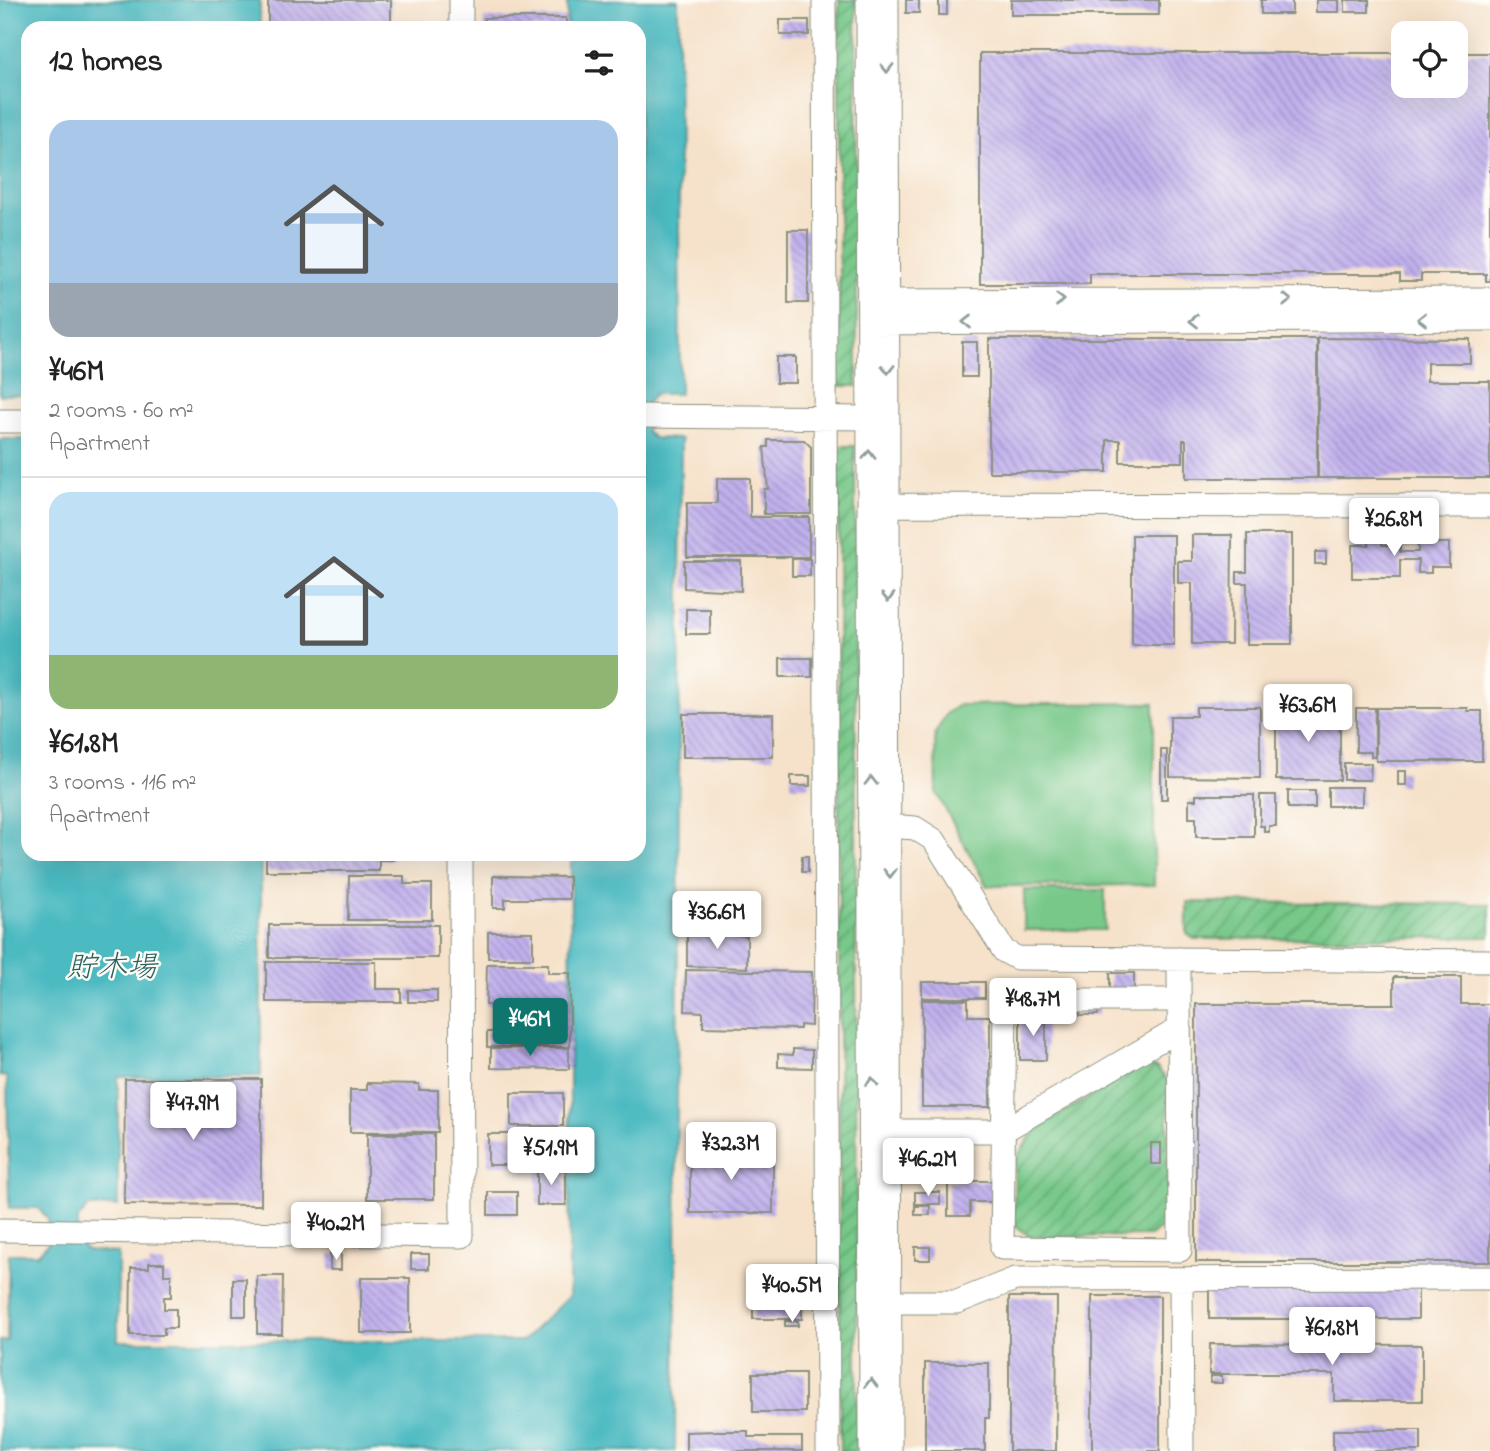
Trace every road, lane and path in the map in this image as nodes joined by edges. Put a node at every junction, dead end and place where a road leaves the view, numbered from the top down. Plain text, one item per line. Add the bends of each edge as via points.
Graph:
1 (461, 0) edge
2 (824, 0) edge
3 (868, 0) edge
4 (887, 0) edge
5 (461, 21) edge
6 (1490, 299) edge
7 (878, 312) junction
8 (1490, 319) edge
9 (646, 416) edge
10 (825, 418) junction
11 (869, 418) junction
12 (878, 505) junction
13 (1490, 506) edge
14 (881, 825) junction
15 (461, 861) edge
16 (1179, 959) junction
17 (1490, 961) edge
18 (1179, 1000) junction
19 (1179, 1029) junction
20 (881, 1131) junction
21 (1003, 1131) junction
22 (5, 1230) edge
23 (1490, 1278) edge
24 (1181, 1279) junction
25 (890, 1302) junction
26 (828, 1451) edge
27 (871, 1451) edge
28 (890, 1451) edge
29 (1182, 1451) edge

1 - 5 street
2 - 10 street
3 - 7 street
4 -> 7 street
7 -> 6 street
8 -> 7 street
7 - 11 street
7 -> 12 street
9 - 10 street
10 - 11 street
10 - 26 street
12 -> 11 street
12 - 13 street
12 - 14 street
14 - 16 street via 915,828 934,840 1010,956
14 - 20 street
15 - 22 street via 462,1236
16 - 17 street
16 - 18 street
18 - 19 street
18 - 21 street via 1005,1000
19 - 21 street
19 - 21 street via 1180,1250 1002,1248
20 - 21 street
20 - 25 street
27 -> 20 street
23 - 24 street
24 - 25 street via 1016,1279 957,1302
24 - 29 street
25 - 28 street

